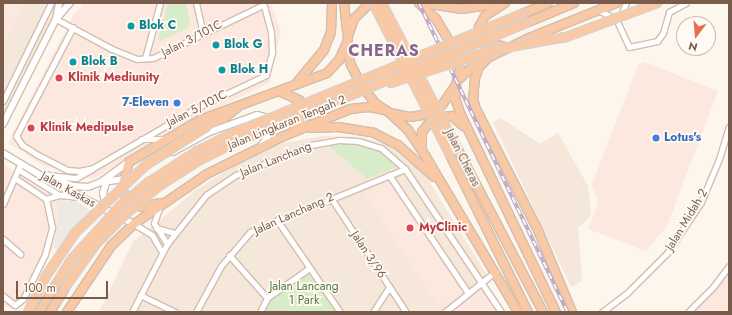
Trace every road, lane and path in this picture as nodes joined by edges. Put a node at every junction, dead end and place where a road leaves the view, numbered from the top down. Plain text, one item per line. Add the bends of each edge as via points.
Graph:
1 (51, 3) edge
2 (59, 3) edge
3 (70, 3) edge
4 (160, 3) edge
5 (196, 3) edge
6 (332, 3) edge
7 (344, 3) edge
8 (371, 3) edge
9 (382, 3) edge
10 (419, 3) edge
11 (424, 3) edge
12 (501, 3) edge
13 (505, 3) edge
14 (548, 3) edge
15 (574, 3) edge
16 (616, 3) edge
17 (626, 3) edge
18 (657, 3) edge
19 (686, 3) edge
20 (263, 4) edge
21 (599, 10) junction
22 (56, 19) junction
23 (618, 22) junction
24 (73, 27) junction
25 (203, 33) junction
26 (529, 38) junction
27 (347, 39) junction
28 (489, 57) junction
29 (145, 58) junction
30 (457, 82) junction
31 (295, 86) junction
32 (373, 87) junction
33 (281, 92) junction
34 (3, 100) edge
35 (239, 106) junction
36 (387, 112) junction
37 (3, 124) edge
38 (729, 126) edge
39 (302, 128) junction
40 (284, 136) junction
41 (140, 139) junction
42 (167, 139) junction
43 (475, 143) junction
44 (259, 148) junction
45 (3, 152) edge
46 (426, 157) junction
47 (19, 161) junction
48 (129, 162) junction
49 (30, 168) junction
50 (93, 168) junction
51 (405, 169) junction
52 (19, 170) junction
53 (48, 175) junction
54 (390, 175) junction
55 (15, 178) junction
56 (105, 180) junction
57 (124, 181) junction
58 (445, 187) junction
59 (59, 195) junction
60 (79, 197) junction
61 (46, 198) junction
62 (331, 198) junction
63 (169, 200) junction
64 (3, 204) edge
65 (162, 205) junction
66 (108, 212) junction
67 (277, 220) junction
68 (134, 224) junction
69 (156, 228) junction
70 (175, 233) junction
71 (3, 239) edge
72 (167, 244) junction
73 (162, 252) junction
74 (20, 254) dead end
75 (229, 255) junction
76 (729, 266) edge
77 (308, 269) junction
78 (496, 271) junction
79 (483, 282) junction
80 (389, 287) junction
81 (468, 293) junction
82 (140, 295) junction
83 (3, 296) edge
84 (267, 298) junction
85 (28, 312) edge
86 (39, 312) edge
87 (50, 312) edge
88 (67, 312) edge
89 (132, 312) edge
90 (175, 312) edge
91 (196, 312) edge
92 (260, 312) edge
93 (340, 312) edge
94 (373, 312) edge
95 (406, 312) edge
96 (445, 312) edge
97 (501, 312) edge
98 (518, 312) edge
99 (528, 312) edge
100 (543, 312) edge
101 (556, 312) edge
102 (572, 312) edge
103 (602, 312) edge
104 (688, 312) edge

1 - 34 street
2 - 22 street
3 - 22 street
4 - 29 street
5 - 25 street
6 - 31 highway via 331,32 324,50
7 - 27 highway
8 - 27 highway via 354,19
8 - 99 highway, Jalan Cheras, bridge
9 - 100 highway, Jalan Cheras, bridge
10 - 30 highway via 436,19 454,49 459,65
11 - 12 highway via 462,9
13 - 26 highway via 482,22 479,33 484,43 496,47
14 - 86 highway, Jalan Lingkaran Tengah 2, bridge via 232,134 174,165 134,194 90,238 72,258
15 - 32 highway, Jalan Lingkaran Tengah 2, bridge
16 - 21 highway
17 - 23 street
18 - 32 highway, bridge via 566,37 493,50 407,80
19 - 23 street via 669,12 663,33 657,41 629,47
20 - 25 street, Jalan 3/101C
20 - 41 street, Jalan 5/101C via 271,32 272,52 266,75 196,108
21 - 23 street via 610,14
21 - 26 highway
22 - 24 street, Jalan 3/101C
22 - 37 street
24 - 29 street, Jalan 3/101C via 112,49 137,59
24 - 50 street, Jalan 5/101C via 16,136 22,145 68,170
25 - 29 street, Jalan 3/101C via 167,52
26 - 28 highway
27 - 31 highway via 339,60 332,69
27 - 36 highway via 351,65 361,85 368,97
28 - 30 highway via 471,68
28 - 102 highway via 479,67 475,78 473,99 476,109 538,228
30 - 36 highway via 434,111 410,117
30 - 43 highway via 456,104
31 - 33 highway
32 - 87 highway, Jalan Lingkaran Tengah 2, bridge via 235,143 175,175 137,204 96,244 80,264
33 - 35 highway
33 - 40 highway via 299,100 306,108 302,122
35 - 42 highway via 200,120
35 - 85 highway, bridge via 224,118 146,165 75,233 46,276
36 - 39 highway via 369,107 350,109
36 - 46 highway via 408,130
38 - 103 street, Jalan Midah 2 via 719,159 701,202 667,253 627,293
39 - 40 highway
39 - 58 highway via 338,128 374,133 411,155
40 - 44 highway
41 - 42 street
41 - 50 street, Jalan 5/101C
42 - 48 highway
43 - 46 highway via 457,119 440,115 427,123 422,132 421,144
43 - 101 highway
44 - 57 street via 270,133 271,123 261,115 251,115 207,133
44 - 63 highway via 207,174
45 - 47 street, Jalan Kaskas
46 - 58 highway
47 - 49 street, Jalan Kaskas
47 - 52 street
48 - 56 street
48 - 57 highway
49 - 53 street
49 - 60 street, Jalan Kaskas
50 - 53 street, Jalan 5/101C via 76,178
51 - 54 street, Jalan Lanchang 2
51 - 70 street, Jalan Lanchang via 381,148 358,141 339,140 311,145 236,175 220,185 206,195
51 - 79 street, Jalan Lanchang
52 - 55 street
52 - 59 street
53 - 56 street via 78,187
54 - 62 street, Jalan Lanchang 2
54 - 81 street
55 - 61 street
55 - 64 street
56 - 57 street
56 - 66 street via 103,193
57 - 63 highway via 124,196 134,206 150,206
58 - 78 highway
59 - 60 street
59 - 61 street
60 - 66 street, Jalan Kaskas
61 - 83 street via 52,227 50,240 23,299 15,305
62 - 67 street, Jalan Lanchang 2
62 - 80 street, Jalan 3/96
63 - 65 highway
65 - 68 highway
65 - 69 street via 155,218
66 - 68 street, Jalan Kaskas
67 - 75 street, Jalan Lanchang 2 via 250,232
67 - 77 street
68 - 73 street via 152,235
68 - 88 highway via 111,246
69 - 70 street
69 - 72 street
70 - 72 street, Jalan Lanchang
71 - 74 street
72 - 73 street, Jalan Lanchang
73 - 82 street, Jalan Lanchang
75 - 84 street
75 - 91 street, Jalan Lanchang 2 via 214,276
76 - 104 street via 713,287
77 - 84 street
77 - 93 street
78 - 79 street
78 - 98 highway
79 - 81 street
79 - 97 street, Jalan Lanchang
80 - 94 street
80 - 95 street, Jalan 3/96
81 - 96 street
82 - 89 street, Jalan Lanchang
82 - 90 street
84 - 92 street

